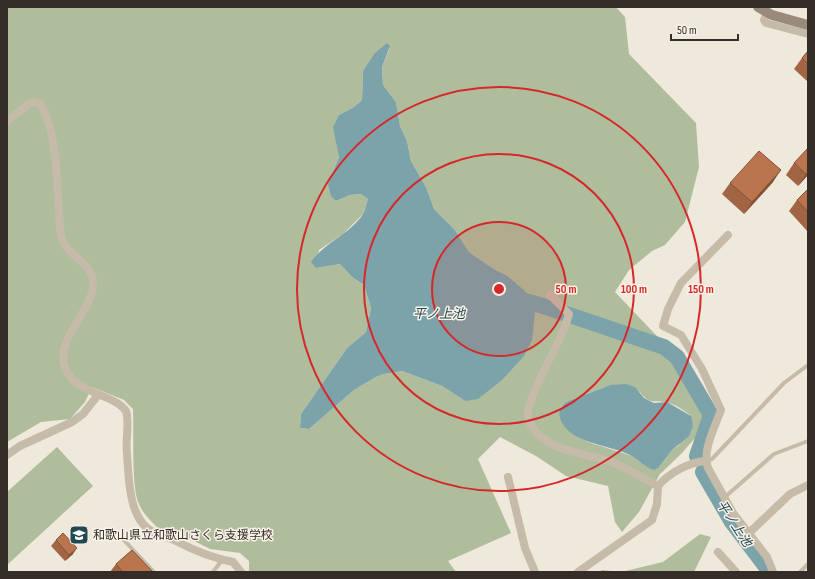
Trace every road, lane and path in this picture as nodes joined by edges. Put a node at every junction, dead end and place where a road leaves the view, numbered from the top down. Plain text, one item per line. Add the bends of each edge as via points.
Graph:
1 (758, 7) edge
2 (767, 13) junction
3 (808, 25) edge
4 (808, 34) edge
5 (7, 121) edge
6 (728, 235) dead end
7 (550, 296) dead end
8 (808, 365) edge
9 (98, 395) junction
10 (808, 441) edge
11 (7, 455) edge
12 (706, 461) junction
13 (508, 477) dead end
14 (808, 485) edge
15 (658, 486) junction
16 (725, 497) junction
17 (748, 534) junction
18 (119, 535) dead end
19 (718, 552) dead end
20 (222, 560) junction
21 (808, 564) edge
22 (154, 572) edge
23 (213, 572) edge
24 (241, 572) edge
25 (535, 572) edge
26 (578, 572) edge
27 (736, 572) edge
28 (773, 572) edge
29 (800, 572) edge

1 - 2 main road
2 - 3 main road
2 - 4 street via 764,20 766,23
5 - 9 street via 34,102 40,104 49,122 58,186 61,236 65,246 92,275 93,282 91,295 68,339 63,359 71,378
6 - 12 street via 681,283 663,326 681,334 702,369 721,410 709,442
7 - 15 street via 569,314 564,331 534,391 527,413 530,425 543,439 565,450 615,463
8 - 12 lane via 784,383 712,459
9 - 11 street via 83,414 72,422 20,446
9 - 20 street via 119,404 127,414 126,452 134,507 139,519 153,532
10 - 16 lane via 774,454
12 - 15 street via 694,463 671,474
12 - 16 street
13 - 25 street via 526,548
14 - 17 street via 790,494
15 - 26 street via 658,504 652,520
16 - 17 street
17 - 28 street via 767,557
18 - 22 lane
19 - 27 street
20 - 23 lane
20 - 24 street via 233,562
21 - 29 lane

